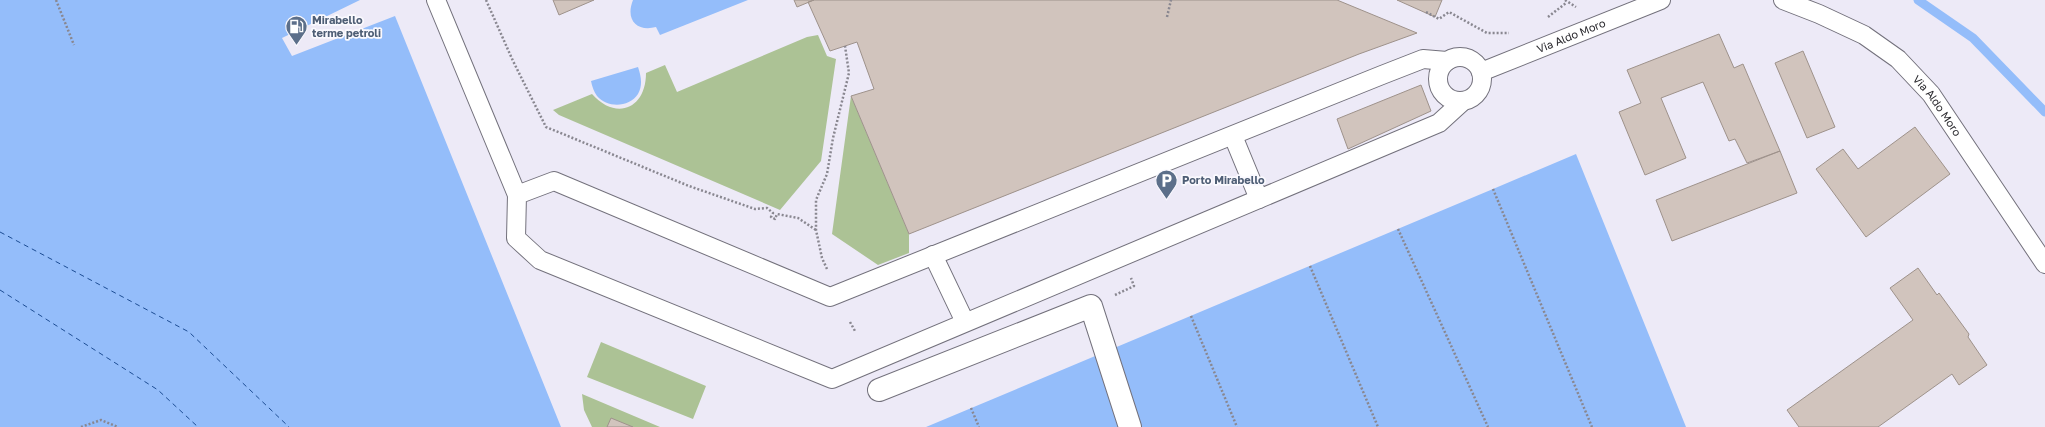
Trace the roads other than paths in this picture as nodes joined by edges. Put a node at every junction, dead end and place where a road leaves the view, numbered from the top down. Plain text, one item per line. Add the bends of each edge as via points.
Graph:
1 (436, 0) edge
2 (1661, 0) edge
3 (1783, 0) edge
4 (1447, 61) junction
5 (1481, 72) junction
6 (1462, 102) junction
7 (1233, 136) junction
8 (517, 195) junction
9 (1259, 199) junction
10 (933, 255) junction
11 (2045, 264) edge
12 (965, 322) junction
13 (879, 390) dead end
14 (1130, 427) edge

1 - 8 lane
2 - 5 lane, Via Aldo Moro
3 - 11 lane, Via Aldo Moro via 1864,35 1898,59 1931,94
4 - 5 lane via 1461,57 1469,59
4 - 6 lane via 1438,74 1439,88 1449,99
4 - 7 lane via 1423,59
5 - 6 lane via 1480,91
6 - 9 lane via 1439,123
7 - 9 lane
7 - 10 lane
8 - 10 lane via 554,181 830,297
8 - 12 lane via 516,238 540,260 832,379
9 - 12 lane
10 - 12 lane
13 - 14 street via 1091,306

